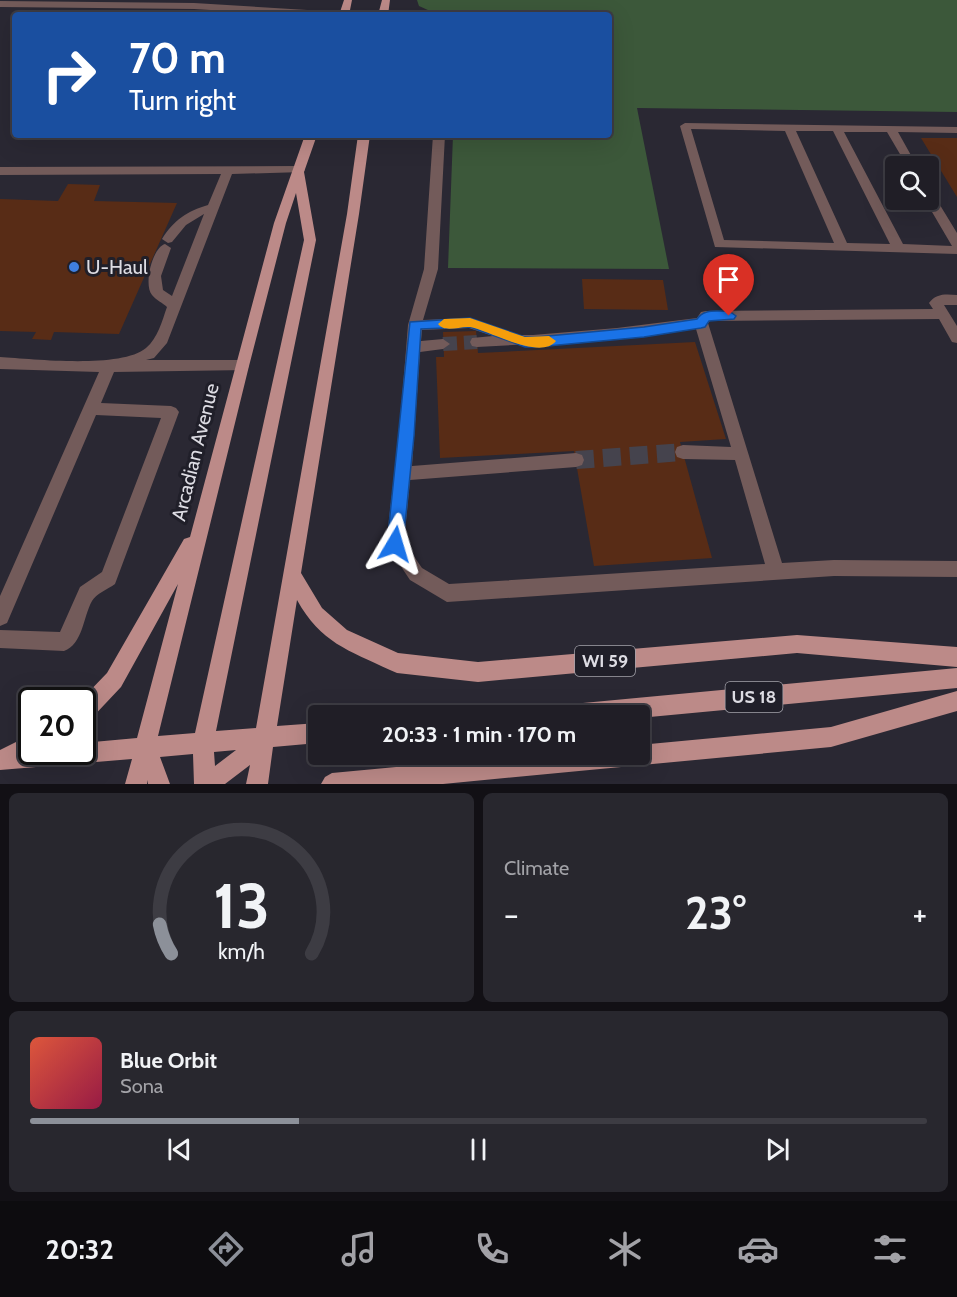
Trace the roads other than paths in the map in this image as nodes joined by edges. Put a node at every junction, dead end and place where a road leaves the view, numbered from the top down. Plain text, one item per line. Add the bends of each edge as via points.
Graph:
1 (0, 4) edge
2 (293, 12) edge
3 (789, 128) junction
4 (837, 129) junction
5 (891, 129) junction
6 (957, 130) edge
7 (310, 138) edge
8 (364, 138) edge
9 (439, 138) edge
10 (906, 156) edge
11 (228, 170) junction
12 (299, 170) junction
13 (0, 171) edge
14 (214, 204) junction
15 (937, 210) edge
16 (957, 244) edge
17 (842, 247) junction
18 (898, 249) junction
19 (957, 250) edge
20 (957, 300) edge
21 (174, 305) junction
22 (942, 314) junction
23 (701, 323) junction
24 (415, 325) junction
25 (957, 338) edge
26 (477, 342) tunnel mouth
27 (525, 342) junction
28 (443, 344) tunnel mouth
29 (413, 347) junction
30 (0, 363) edge
31 (109, 366) junction
32 (242, 366) junction
33 (91, 408) junction
34 (683, 452) tunnel mouth
35 (741, 454) junction
36 (576, 460) tunnel mouth
37 (403, 474) junction
38 (201, 527) junction
39 (957, 569) edge
40 (776, 571) junction
41 (292, 573) junction
42 (0, 617) edge
43 (0, 639) edge
44 (957, 657) edge
45 (957, 678) edge
46 (96, 699) edge
47 (957, 701) edge
48 (650, 707) edge
49 (308, 734) edge
50 (264, 738) junction
51 (203, 744) junction
52 (144, 748) junction
53 (18, 751) edge
54 (2, 760) edge
55 (136, 784) edge
56 (159, 784) edge
57 (206, 784) edge
58 (257, 784) edge
59 (332, 784) edge

1 - 2 street via 194,6
3 - 4 street
3 - 17 street
3 - 17 street via 685,126 719,244
4 - 5 street
4 - 18 street
5 - 6 street
5 - 10 street
7 - 12 main road, Arcadian Avenue
8 - 41 main road
9 - 24 street via 431,269
11 - 12 street
11 - 13 street
11 - 14 street
12 - 32 main road, Arcadian Avenue via 280,223
12 - 51 main road via 310,240
14 - 21 street
14 - 21 street via 184,218 167,243 154,276 157,292
15 - 16 street
17 - 18 street
18 - 19 street
20 - 22 street via 936,303
21 - 31 street via 160,343 150,354
22 - 23 street via 706,316
22 - 25 street
23 - 27 street
23 - 35 street
24 - 27 street via 470,323
24 - 29 street
26 - 27 street
28 - 29 street
29 - 37 street
30 - 31 street
31 - 32 street
31 - 33 street
32 - 38 main road, Arcadian Avenue
33 - 42 street
33 - 43 street via 171,412 109,578 86,592 64,642
34 - 35 street
35 - 40 street
36 - 37 street
37 - 40 street via 395,544 416,574 447,593
38 - 46 main road via 114,680
38 - 52 main road, Arcadian Avenue
39 - 40 street
41 - 44 main road, WI 59 via 315,614 340,638 397,663 478,672 797,644
41 - 50 main road
45 - 48 main road, US 18
47 - 59 main road via 831,737
49 - 50 main road
50 - 51 main road
50 - 57 main road via 234,766
50 - 58 main road
51 - 52 main road
51 - 57 main road
52 - 54 main road
52 - 55 main road, Arcadian Avenue
52 - 56 main road
53 - 54 main road

